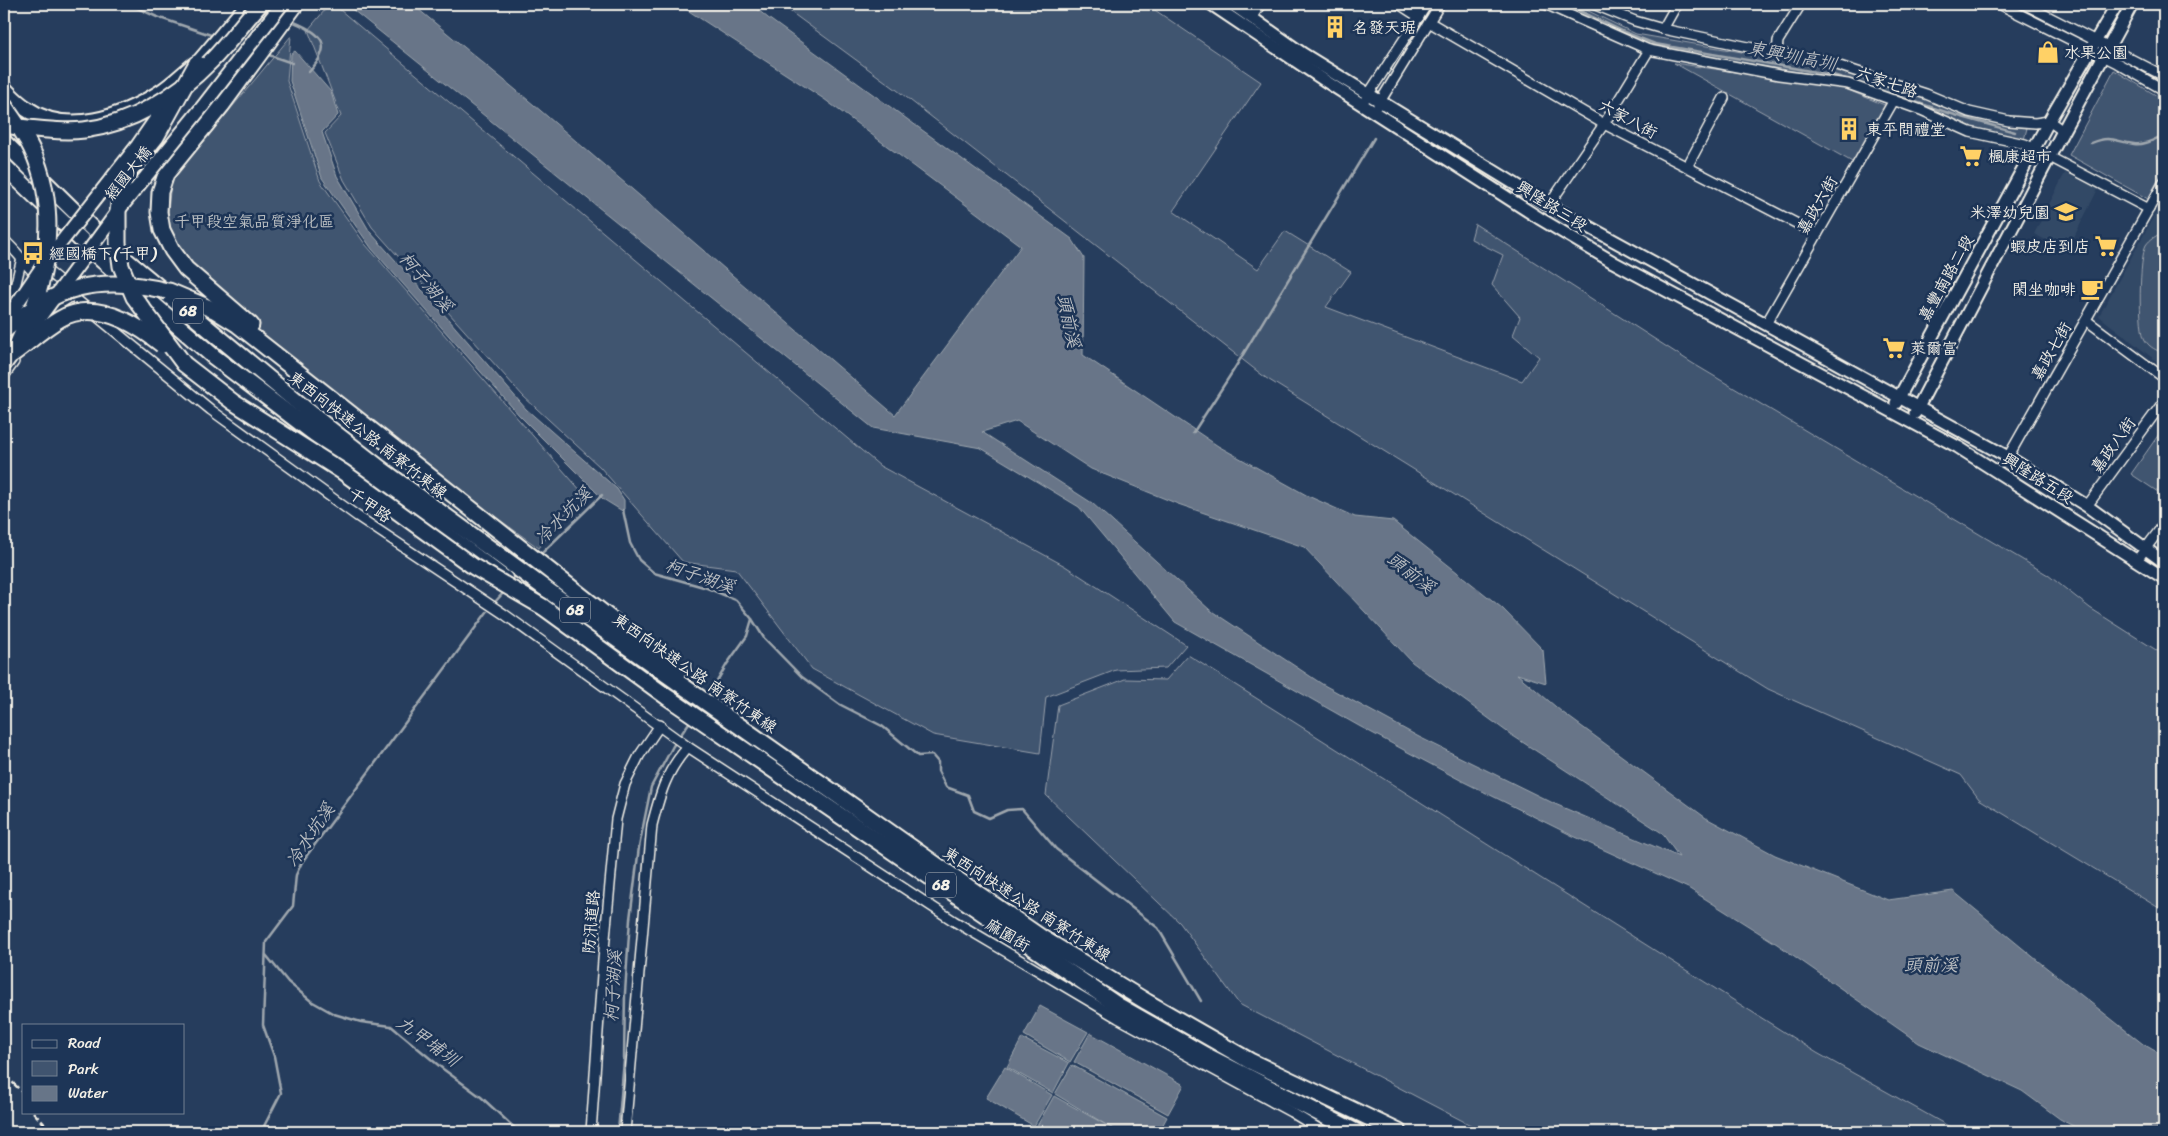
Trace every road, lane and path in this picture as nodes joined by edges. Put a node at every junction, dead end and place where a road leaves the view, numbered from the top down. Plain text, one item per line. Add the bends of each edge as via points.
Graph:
1 (247, 4) edge
2 (260, 4) edge
3 (282, 4) edge
4 (296, 4) edge
5 (1211, 4) edge
6 (1232, 4) edge
7 (1261, 4) edge
8 (1399, 4) edge
9 (1427, 4) edge
10 (1440, 4) edge
11 (1545, 4) edge
12 (1593, 4) edge
13 (1677, 4) edge
14 (1801, 4) edge
15 (1999, 4) edge
16 (2024, 4) edge
17 (2117, 4) edge
18 (2132, 4) edge
19 (1419, 16) junction
20 (1251, 18) junction
21 (1429, 22) junction
22 (1663, 29) junction
23 (2093, 45) junction
24 (1649, 50) junction
25 (2105, 51) junction
26 (1777, 53) junction
27 (197, 63) junction
28 (2164, 76) edge
29 (4, 89) edge
30 (2164, 90) edge
31 (1724, 98) dead end
32 (1365, 99) junction
33 (1894, 100) junction
34 (4, 104) edge
35 (1377, 107) junction
36 (2049, 121) junction
37 (1604, 124) junction
38 (4, 125) edge
39 (2062, 131) junction
40 (4, 142) edge
41 (2036, 149) junction
42 (2050, 158) junction
43 (4, 166) edge
44 (1687, 167) junction
45 (2164, 182) edge
46 (1549, 205) junction
47 (2149, 209) junction
48 (118, 211) junction
49 (1817, 234) junction
50 (4, 240) edge
51 (22, 258) junction
52 (44, 264) junction
53 (72, 296) junction
54 (4, 308) edge
55 (4, 319) edge
56 (2086, 320) junction
57 (1766, 324) junction
58 (38, 330) junction
59 (4, 332) edge
60 (8, 360) edge
61 (184, 364) junction
62 (4, 376) edge
63 (2164, 378) edge
64 (318, 387) junction
65 (1899, 398) junction
66 (2164, 401) edge
67 (1918, 407) junction
68 (1891, 411) junction
69 (1910, 421) junction
70 (2008, 457) junction
71 (377, 475) junction
72 (2087, 506) junction
73 (2164, 524) edge
74 (2145, 549) junction
75 (2137, 560) junction
76 (2164, 562) edge
77 (2164, 578) edge
78 (543, 608) junction
79 (660, 725) junction
80 (688, 747) junction
81 (772, 749) junction
82 (591, 1132) edge
83 (625, 1132) edge
84 (1324, 1132) edge
85 (1356, 1132) edge
86 (1399, 1132) edge

1 - 27 main road, 經國大橋
2 - 38 highway, bridge via 209,63 172,95 130,118 83,130
3 - 48 main road, 經國大橋, bridge
4 - 64 highway via 222,106 166,174 160,192 159,212 162,230 186,269
5 - 32 street, 興隆路三段
6 - 20 street, 興隆路三段
7 - 20 street
8 - 19 street
9 - 19 street
10 - 21 street
11 - 24 street, 六家七路
12 - 22 street, 六家七路
13 - 22 street
14 - 26 street via 1778,41
15 - 23 street
16 - 23 street
17 - 23 street, 嘉豐南路二段
18 - 25 street
19 - 32 street
20 - 32 street, 興隆路三段
21 - 35 street
21 - 37 street, 六家八街
22 - 26 street, 六家七路
23 - 25 street
23 - 36 street, 嘉豐南路二段
24 - 33 street, 六家七路 via 1779,75 1848,84
24 - 37 street
25 - 28 street
25 - 30 street
25 - 39 street
26 - 36 street, 六家七路 via 1839,65 1969,112 2009,121
27 - 29 highway via 161,92 109,118 84,124 43,118 27,110
27 - 48 highway, bridge via 156,137 125,176
27 - 52 main road, 經國大橋, bridge via 137,146
31 - 44 street
32 - 35 street, 興隆路三段
33 - 41 street, 六家七路 via 1970,132
33 - 49 street, 嘉政六街
34 - 52 highway, bridge via 27,141 40,172 47,201 49,242
35 - 46 street, 興隆路三段
35 - 68 street, 興隆路三段 via 1539,218 1614,262
36 - 39 street
36 - 41 street, 嘉豐南路二段
37 - 44 street, 六家八街
37 - 46 street
39 - 42 street
40 - 71 highway, 東西向快速公路 南寮竹東線 / 68 via 115,251
41 - 42 street, 六家七路
41 - 65 street, 嘉豐南路二段
42 - 47 street, 六家七路
42 - 67 street
43 - 71 highway, 東西向快速公路 南寮竹東線 / 68 via 180,329
44 - 49 street, 六家八街
45 - 47 street, 嘉政七街
46 - 57 street, 興隆路三段
47 - 56 street, 嘉政七街
48 - 60 main road, 經國大橋, bridge
48 - 61 highway, bridge via 118,243 127,282 134,297
49 - 57 street, 嘉政六街
50 - 51 street, 千甲路
51 - 53 street, 千甲路 via 38,264 64,282
51 - 54 street via 14,291
52 - 55 main road, 經國大橋, bridge
52 - 60 highway, bridge via 36,297
53 - 58 street via 58,305
53 - 79 street, 千甲路 via 210,410
54 - 58 street via 16,308 34,318
54 - 58 street via 8,319 25,331
56 - 63 street
56 - 70 street, 嘉政七街
57 - 65 street, 興隆路三段
58 - 62 street
59 - 64 highway, bridge via 38,304 67,290 95,284 144,285 190,298 214,310
60 - 61 highway, bridge via 62,318 82,313 104,313 123,318 143,330
61 - 78 highway, bridge via 233,402 343,472 474,567
64 - 81 highway
65 - 67 street, 興隆路五段
65 - 68 street, 嘉豐南路二段
66 - 72 street, 嘉政八街
67 - 69 street
67 - 70 street, 興隆路五段
68 - 69 street, 興隆路五段
69 - 75 street, 興隆路五段 via 1958,447
70 - 72 street, 興隆路五段
71 - 78 highway, 東西向快速公路 南寮竹東線 / 68, bridge
71 - 81 highway, 東西向快速公路 南寮竹東線 / 68
72 - 74 street, 興隆路五段
73 - 74 street
74 - 75 street
74 - 76 street, 興隆路五段
75 - 77 street, 興隆路五段
78 - 85 highway, 東西向快速公路 南寮竹東線 / 68 via 666,697 1117,1005 1205,1055
79 - 80 street, 千甲路
79 - 82 street, 防汛道路 via 625,784 616,819
80 - 83 street via 675,761 661,791 652,825
80 - 84 street, 麻園街 via 954,921 1118,1018
81 - 86 highway, 東西向快速公路 南寮竹東線 / 68 via 1042,938 1146,1002 1250,1062

